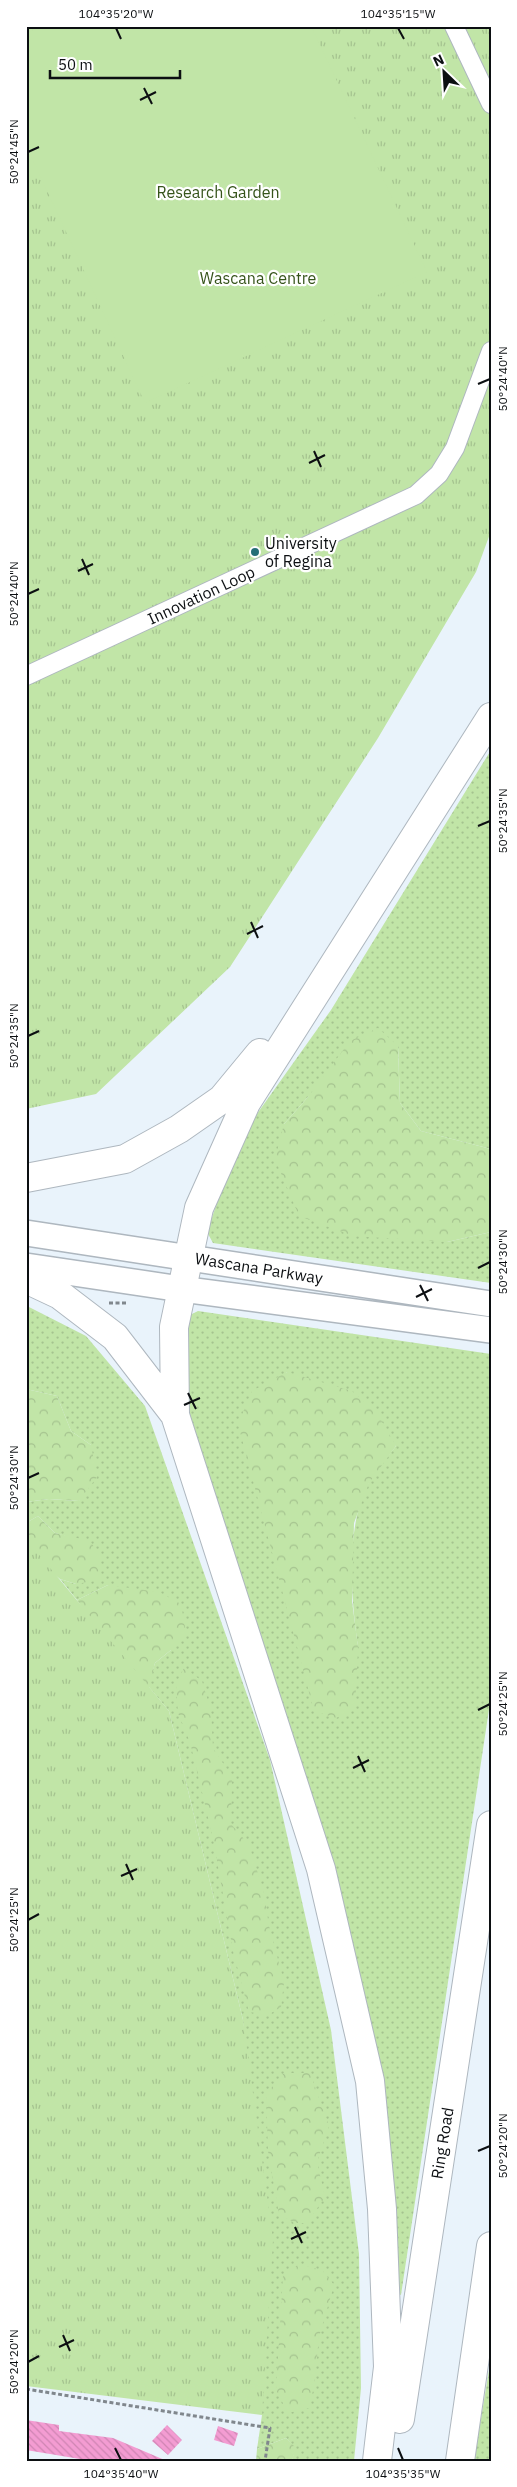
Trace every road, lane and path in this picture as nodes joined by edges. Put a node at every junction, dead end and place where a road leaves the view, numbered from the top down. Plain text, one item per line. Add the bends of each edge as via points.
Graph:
1 (454, 26) edge
2 (491, 104) edge
3 (491, 351) edge
4 (26, 676) edge
5 (491, 717) edge
6 (327, 974) junction
7 (26, 1178) edge
8 (26, 1233) edge
9 (188, 1257) junction
10 (26, 1266) edge
11 (26, 1279) edge
12 (181, 1289) junction
13 (487, 1303) edge
14 (486, 1330) edge
15 (175, 1415) junction
16 (491, 1825) edge
17 (491, 2246) edge
18 (26, 2389) edge
19 (265, 2461) edge
20 (377, 2461) edge
21 (393, 2461) edge
22 (460, 2461) edge

1 - 2 street
3 - 4 street, Innovation Loop via 455,448 439,474 416,495
5 - 6 highway
6 - 7 highway via 222,1099 179,1129 125,1159
6 - 9 highway via 246,1103 199,1208
8 - 9 main road, Wascana Parkway
9 - 12 highway
9 - 13 main road, Wascana Parkway
10 - 12 main road, Wascana Parkway
11 - 15 highway via 60,1295 115,1338
12 - 14 main road, Wascana Parkway
12 - 15 highway via 174,1327
15 - 20 highway via 320,1869 370,2082 382,2209 388,2367
16 - 21 highway, Ring Road
17 - 22 highway
18 - 19 path via 270,2428

